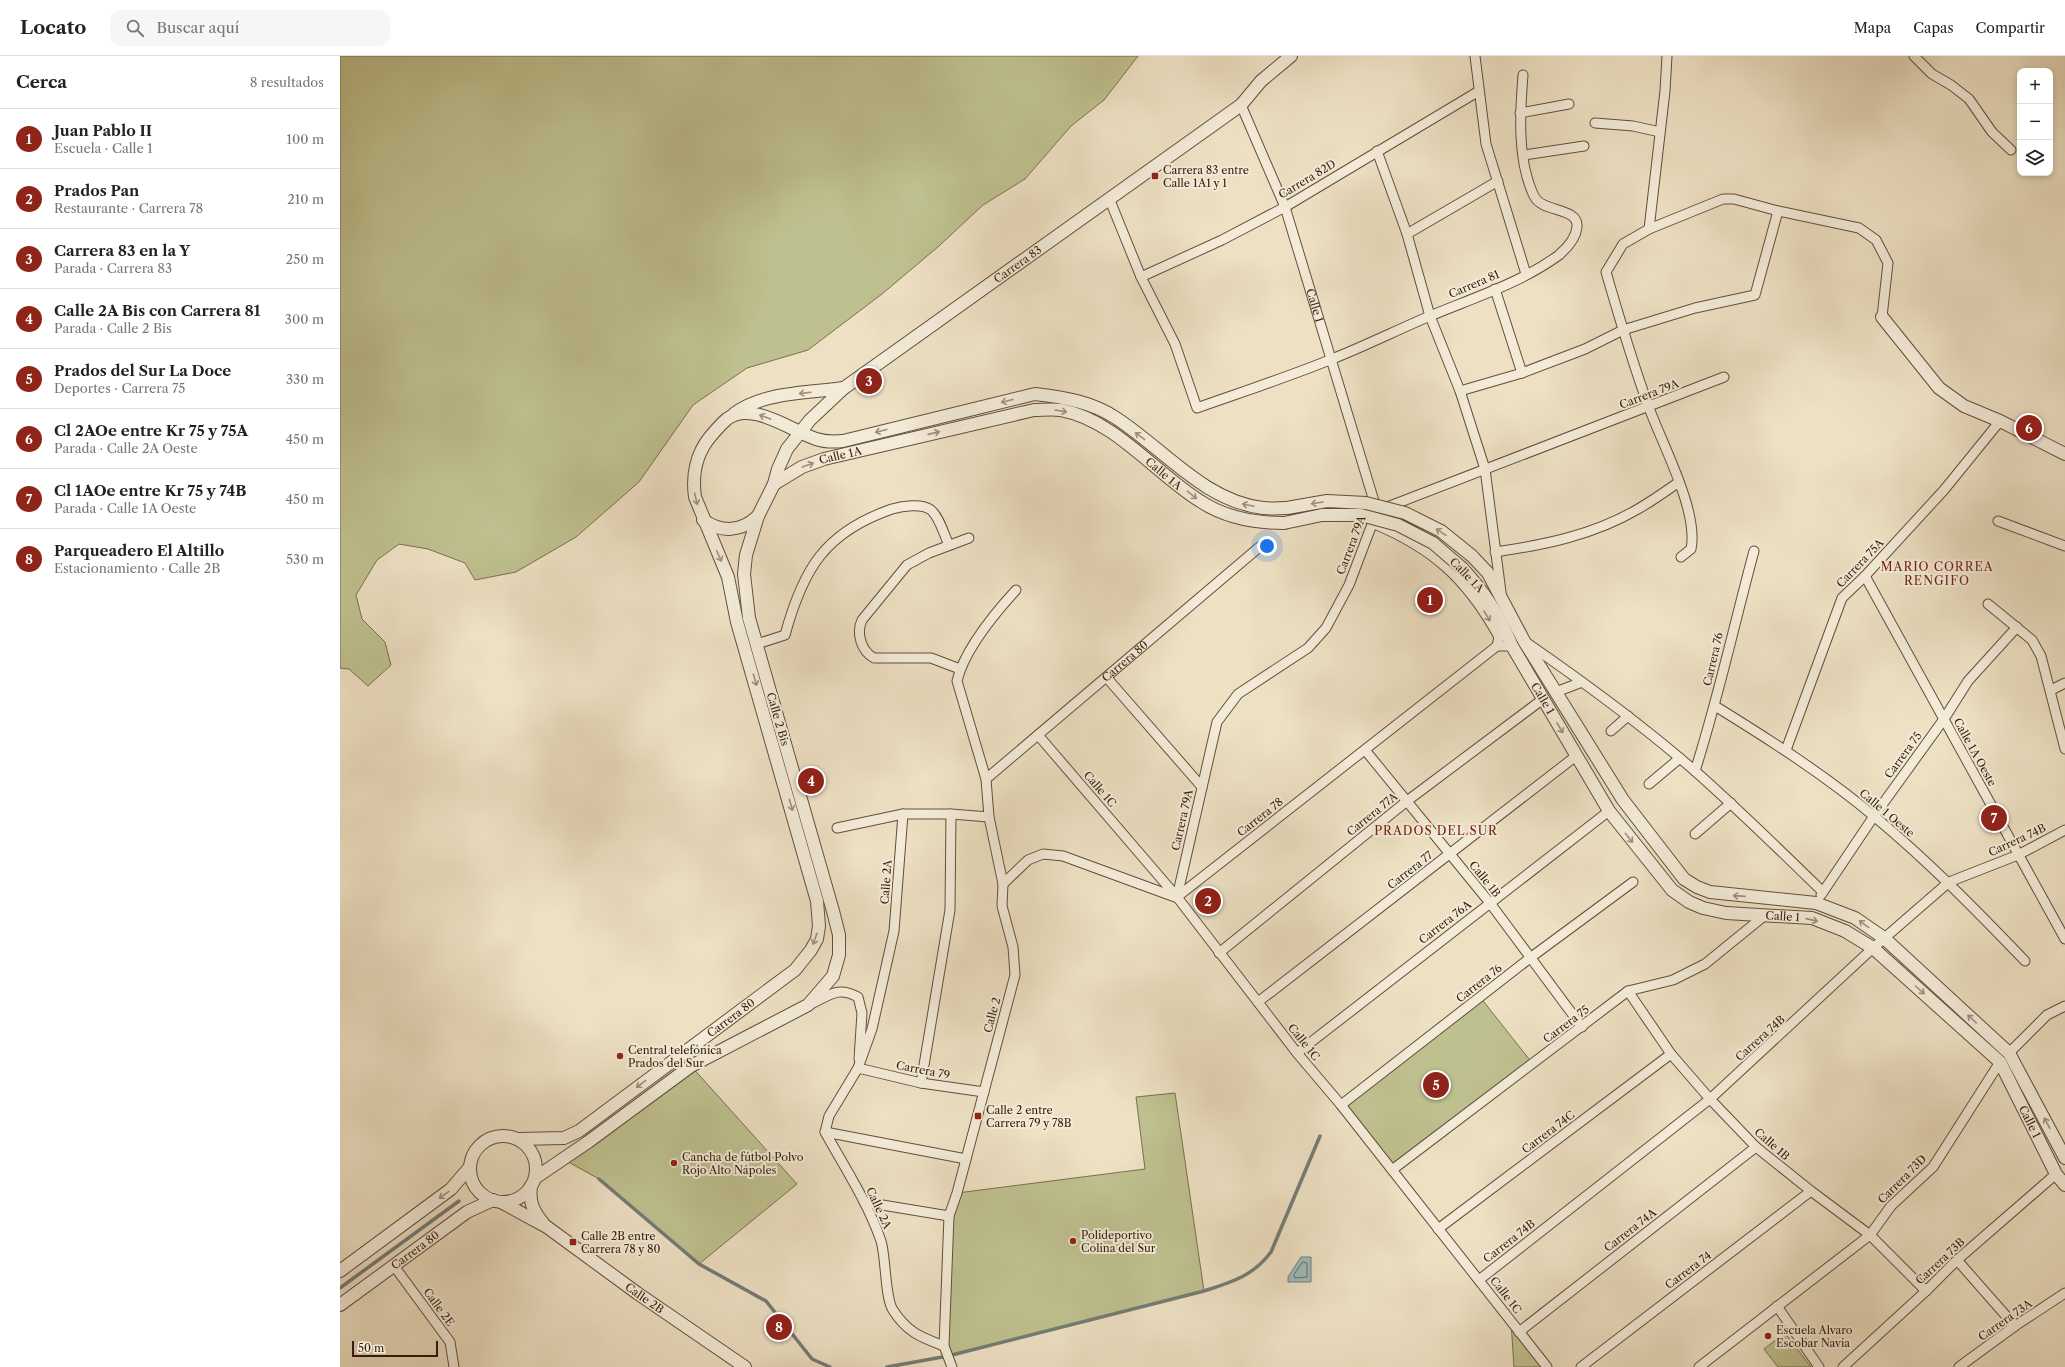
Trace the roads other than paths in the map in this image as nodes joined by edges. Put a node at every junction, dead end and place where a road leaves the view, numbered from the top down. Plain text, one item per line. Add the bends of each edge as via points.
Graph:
1 (1291, 56) edge
2 (1475, 56) edge
3 (1667, 56) edge
4 (1914, 56) edge
5 (1522, 75) dead end
6 (1479, 91) junction
7 (1569, 104) dead end
8 (1241, 105) junction
9 (1520, 113) junction
10 (1595, 123) dead end
11 (1660, 132) junction
12 (1584, 146) dead end
13 (1377, 150) junction
14 (2011, 150) dead end
15 (1524, 155) junction
16 (1498, 182) junction
17 (1109, 198) junction
18 (1285, 206) junction
19 (1778, 211) junction
20 (1648, 229) junction
21 (1407, 234) junction
22 (1526, 274) junction
23 (1141, 277) junction
24 (1495, 289) junction
25 (1430, 316) junction
26 (1882, 317) joint
27 (1623, 330) junction
28 (1331, 360) junction
29 (1522, 373) junction
30 (1724, 377) dead end
31 (844, 388) junction
32 (1460, 391) junction
33 (1648, 406) junction
34 (728, 418) junction
35 (2000, 421) junction
36 (801, 432) junction
37 (2065, 454) edge
38 (1485, 469) junction
39 (1679, 482) junction
40 (774, 484) junction
41 (1377, 511) junction
42 (758, 516) junction
43 (703, 520) junction
44 (1998, 521) dead end
45 (1372, 523) junction
46 (969, 538) dead end
47 (1263, 544) dead end
48 (949, 545) junction
49 (2065, 546) edge
50 (1754, 551) dead end
51 (1495, 552) junction
52 (1681, 557) dead end
53 (1865, 576) junction
54 (1016, 590) dead end
55 (1501, 595) junction
56 (1988, 604) dead end
57 (2017, 627) junction
58 (1524, 641) junction
59 (757, 644) junction
60 (1497, 646) junction
61 (1512, 646) junction
62 (960, 669) junction
63 (1107, 678) junction
64 (1582, 682) junction
65 (2065, 683) edge
66 (2051, 690) junction
67 (1556, 692) junction
68 (1543, 699) junction
69 (1715, 706) junction
70 (1628, 716) junction
71 (1944, 719) junction
72 (1611, 731) dead end
73 (1038, 735) junction
74 (2065, 749) edge
75 (1365, 750) junction
76 (1786, 750) junction
77 (1576, 756) junction
78 (1680, 758) junction
79 (1695, 771) junction
80 (986, 779) junction
81 (1649, 784) dead end
82 (1202, 787) junction
83 (1407, 801) junction
84 (1731, 803) junction
85 (1609, 811) junction
86 (903, 814) junction
87 (951, 814) junction
88 (1874, 816) junction
89 (989, 817) junction
90 (837, 828) dead end
91 (2065, 830) edge
92 (1695, 834) dead end
93 (1450, 854) junction
94 (2018, 855) junction
95 (1633, 882) dead end
96 (1949, 882) junction
97 (1003, 884) junction
98 (1823, 892) junction
99 (1177, 897) junction
100 (817, 901) joint
101 (1490, 903) junction
102 (1816, 903) junction
103 (1764, 916) junction
104 (1884, 938) junction
105 (2065, 939) edge
106 (1872, 948) junction
107 (1219, 953) junction
108 (1530, 958) junction
109 (2025, 961) dead end
110 (1628, 990) junction
111 (1258, 1002) junction
112 (808, 1005) junction
113 (2065, 1006) edge
114 (1582, 1027) junction
115 (1297, 1053) junction
116 (1671, 1054) junction
117 (2005, 1057) junction
118 (858, 1068) junction
119 (921, 1083) junction
120 (984, 1092) junction
121 (1710, 1099) junction
122 (1341, 1105) junction
123 (825, 1132) junction
124 (518, 1139) junction
125 (1756, 1147) junction
126 (2065, 1158) edge
127 (966, 1159) junction
128 (470, 1166) junction
129 (1392, 1170) junction
130 (2056, 1174) junction
131 (533, 1182) junction
132 (2065, 1185) edge
133 (1811, 1191) junction
134 (497, 1201) junction
135 (864, 1202) junction
136 (949, 1216) junction
137 (547, 1227) junction
138 (1438, 1229) junction
139 (1870, 1235) junction
140 (1957, 1260) junction
141 (394, 1266) junction
142 (340, 1272) edge
143 (1479, 1280) junction
144 (1926, 1291) junction
145 (2065, 1293) edge
146 (340, 1305) edge
147 (1777, 1306) junction
148 (2015, 1326) junction
149 (1519, 1332) junction
150 (944, 1346) junction
151 (951, 1366) edge
152 (454, 1367) edge
153 (745, 1367) edge
154 (1547, 1367) edge
155 (1581, 1367) edge
156 (1699, 1367) edge
157 (1819, 1367) edge
158 (1843, 1367) edge
159 (1959, 1367) edge

1 - 8 street, Carrera 83 via 1261,81
2 - 6 street
3 - 11 street
4 - 14 street via 1932,74 1969,99 1992,132
5 - 9 street, Carrera 81
6 - 13 street, Carrera 82D
6 - 16 street via 1486,144
7 - 9 street
8 - 17 street, Carrera 83
8 - 18 street, Calle 1
9 - 15 street, Carrera 81
10 - 11 street via 1633,126
11 - 20 street
12 - 15 street
13 - 18 street, Carrera 82D
13 - 21 street, Calle 1
15 - 22 street, Carrera 81 via 1534,197 1543,206 1571,214 1576,220 1577,227 1571,243 1559,254
16 - 21 street
16 - 22 street
17 - 23 street
17 - 31 street, Carrera 83
18 - 23 street, Carrera 82D via 1222,240
18 - 28 street, Calle 1
19 - 20 street via 1734,199 1722,199
19 - 26 street via 1858,228 1876,240 1888,263
19 - 27 street via 1754,295 1695,308
20 - 27 street via 1622,244 1606,272
21 - 25 street, Calle 1
22 - 24 street, Carrera 81
23 - 28 street, Carrera 81 via 1175,344 1197,408
24 - 25 street, Carrera 81
24 - 29 street
25 - 28 street, Carrera 81
25 - 32 street, Calle 1
26 - 35 street via 1939,388 1964,406
27 - 29 street via 1585,349
27 - 33 street
28 - 41 street, Calle 1
29 - 32 street
30 - 33 street, Carrera 79A
31 -> 34 street, Calle 2 Bis via 760,400 742,407
31 - 36 street, Carrera 83
32 - 38 street, Calle 1
33 - 38 street, Carrera 79A
33 - 39 street
36 -> 34 street, Calle 1A via 754,413
34 -> 43 street, Calle 2 Bis via 702,449 697,464 693,484
35 - 37 street
35 - 53 street, Carrera 75A via 1944,490
36 - 40 street, Calle 2 Bis via 787,449
55 -> 36 street, Calle 1A, bridge via 1488,573 1472,556 1441,531 1405,513 1366,503 1327,501 1287,508 1264,508 1242,504 1210,490 1116,418 1094,406 1062,397 1035,394 843,441 823,441
38 - 41 street, Carrera 79A
38 - 51 street, Calle 1
39 - 51 street via 1637,509 1592,530 1544,545
39 - 52 street via 1687,504 1693,542 1691,549
40 - 42 street, Calle 2 Bis
40 -> 61 street, Calle 1A, bridge via 802,467 824,459 1034,410 1060,410 1088,419 1108,431 1200,502 1239,518 1261,523 1284,523 1322,515 1361,515 1398,525 1433,542 1483,591 1500,617
41 - 45 street, Carrera 79A
42 - 43 street via 751,523 731,530 721,529
42 - 59 street, Calle 2 Bis via 746,555 744,574 749,618
43 -> 100 street, Calle 2 Bis via 728,577 737,622
44 - 49 street
45 -> 60 street via 1427,551 1456,576 1486,612 1499,637
45 - 82 street, Carrera 79A via 1349,585 1326,628 1308,648 1238,694 1217,722
46 - 48 street
47 - 63 street, Carrera 80
48 - 59 street via 934,513 925,507 902,506 868,517 835,538 820,555 796,598 785,635
48 - 62 street via 906,565 862,620 859,636 868,654 874,658 931,658
50 - 69 street, Carrera 76 via 1730,637
51 - 55 street, Calle 1
53 - 71 street, Calle 1A Oeste
53 - 76 street, Carrera 75A via 1842,598
54 - 62 street via 994,616
55 - 58 street, Calle 1
56 - 57 street
57 - 66 street via 2032,640 2041,656
57 - 71 street, Carrera 75 via 1968,682
58 - 64 street, Calle 1
58 - 67 street, Calle 1
59 - 112 street, Calle 2 Bis via 839,936 839,955 832,976
60 - 61 street
60 - 75 street, Carrera 78
61 - 68 street, Calle 1
62 - 80 street, Calle 2 via 957,681
63 - 73 street, Carrera 80
63 - 82 street
64 - 67 street
64 - 70 street, Calle 1
65 - 66 street
66 - 74 street
102 -> 67 street, Calle 1 via 1710,892 1684,879 1623,800
68 -> 77 street, Calle 1
68 - 83 street, Carrera 77A
69 - 76 street, Calle 1 Oeste
69 - 79 street, Carrera 76
70 - 72 street
70 - 78 street, Calle 1
71 - 88 street, Carrera 75
71 - 94 street, Calle 1A Oeste
73 - 80 street, Carrera 80
73 - 99 street, Calle 1C
75 - 83 street, Calle 1B
75 - 99 street, Carrera 78
76 - 88 street, Calle 1 Oeste
77 - 85 street, Calle 1
77 - 93 street, Carrera 77
78 - 79 street, Calle 1
78 - 81 street
79 - 84 street, Calle 1
80 - 89 street, Calle 2
82 - 99 street, Carrera 79A
83 - 93 street, Calle 1B
83 - 107 street, Carrera 77A
84 - 92 street
84 - 98 street, Calle 1
85 - 101 street, Carrera 76A
85 -> 103 street, Calle 1 via 1662,880 1689,902 1726,913
86 - 87 street
86 - 90 street
86 - 118 street, Calle 2A via 894,931 872,1029
87 - 89 street
87 - 119 street via 950,910
88 - 96 street, Calle 1 Oeste
88 - 98 street, Carrera 75
89 - 97 street, Calle 2
91 - 94 street, Carrera 74B
93 - 101 street, Calle 1B
93 - 111 street, Carrera 77
94 - 96 street, Carrera 74B
94 - 105 street, Calle 1A Oeste
95 - 108 street, Carrera 76
96 - 104 street, Carrera 74B
96 - 109 street, Calle 1 Oeste
97 - 99 street via 1028,860 1043,854 1063,856
97 - 120 street, Calle 2 via 1002,906 1013,947 1015,975
98 - 102 street, Carrera 75
99 - 107 street, Calle 1C
100 -> 124 street, Carrera 80 via 819,926 816,939 804,961 790,974 579,1131 564,1138
101 - 108 street, Calle 1B
101 - 115 street, Carrera 76A
104 -> 102 street, Calle 1 via 1855,918
103 -> 106 street, Calle 1 via 1812,918 1845,931
103 - 110 street, Carrera 75 via 1705,964 1673,980
104 - 106 street, Carrera 74B
117 -> 104 street, Calle 1
106 -> 117 street, Calle 1
106 - 121 street, Carrera 74B
107 - 111 street, Calle 1C
108 - 114 street, Calle 1B
108 - 122 street, Carrera 76
110 - 114 street, Carrera 75
110 - 116 street, Calle 1B
111 - 115 street, Calle 1C
112 - 118 street, Calle 2A via 840,991 858,997 862,1013
112 - 131 street, Carrera 80 via 690,1066
113 - 117 street, Carrera 73D via 2047,1015
114 - 129 street, Carrera 75
115 - 122 street, Calle 1C
116 - 121 street, Calle 1B
116 - 138 street, Carrera 74C
126 -> 117 street, Calle 1
117 - 130 street, Calle 1
117 - 139 street, Carrera 73D via 1933,1167 1891,1206
118 - 119 street, Carrera 79
118 - 123 street, Calle 2A via 829,1116
119 - 120 street, Carrera 79
120 - 127 street, Calle 2
121 - 125 street, Calle 1B
121 - 143 street, Carrera 74B
122 - 129 street, Calle 1C
123 - 127 street
123 - 135 street, Calle 2A
124 - 128 street, Carrera 80 via 500,1136 483,1142 472,1157
124 - 131 street via 525,1144 535,1159
125 - 133 street, Calle 1B
125 - 149 street, Carrera 74A
127 - 136 street, Calle 2
128 - 134 street via 472,1180 478,1191
128 -> 142 street, Carrera 80 via 451,1190
129 - 138 street, Calle 1C
130 - 132 street, Calle 1
130 - 140 street, Carrera 73B
131 - 134 street, Carrera 80 via 519,1198
131 - 137 street, Calle 2B via 530,1197 532,1206
133 - 139 street, Calle 1B
133 - 155 street, Carrera 74
134 - 137 street, Calle 2B
134 - 141 street, Carrera 80 via 468,1212
135 - 136 street
135 - 150 street, Calle 2A via 881,1242 891,1308 916,1335
136 - 150 street, Calle 2
137 - 153 street, Calle 2B
138 - 143 street, Calle 1C
139 - 144 street, Calle 1B
139 - 147 street, Carrera 73D
140 - 144 street, Carrera 73B
140 - 148 street
141 - 146 street, Carrera 80
141 - 152 street, Calle 2E via 450,1342
143 - 149 street, Calle 1C
144 - 158 street, Carrera 73B
145 - 148 street, Carrera 73A
147 - 156 street, Carrera 73D
147 - 157 street
148 - 159 street, Carrera 73A
149 - 154 street, Calle 1C
150 - 151 street, Calle 2

